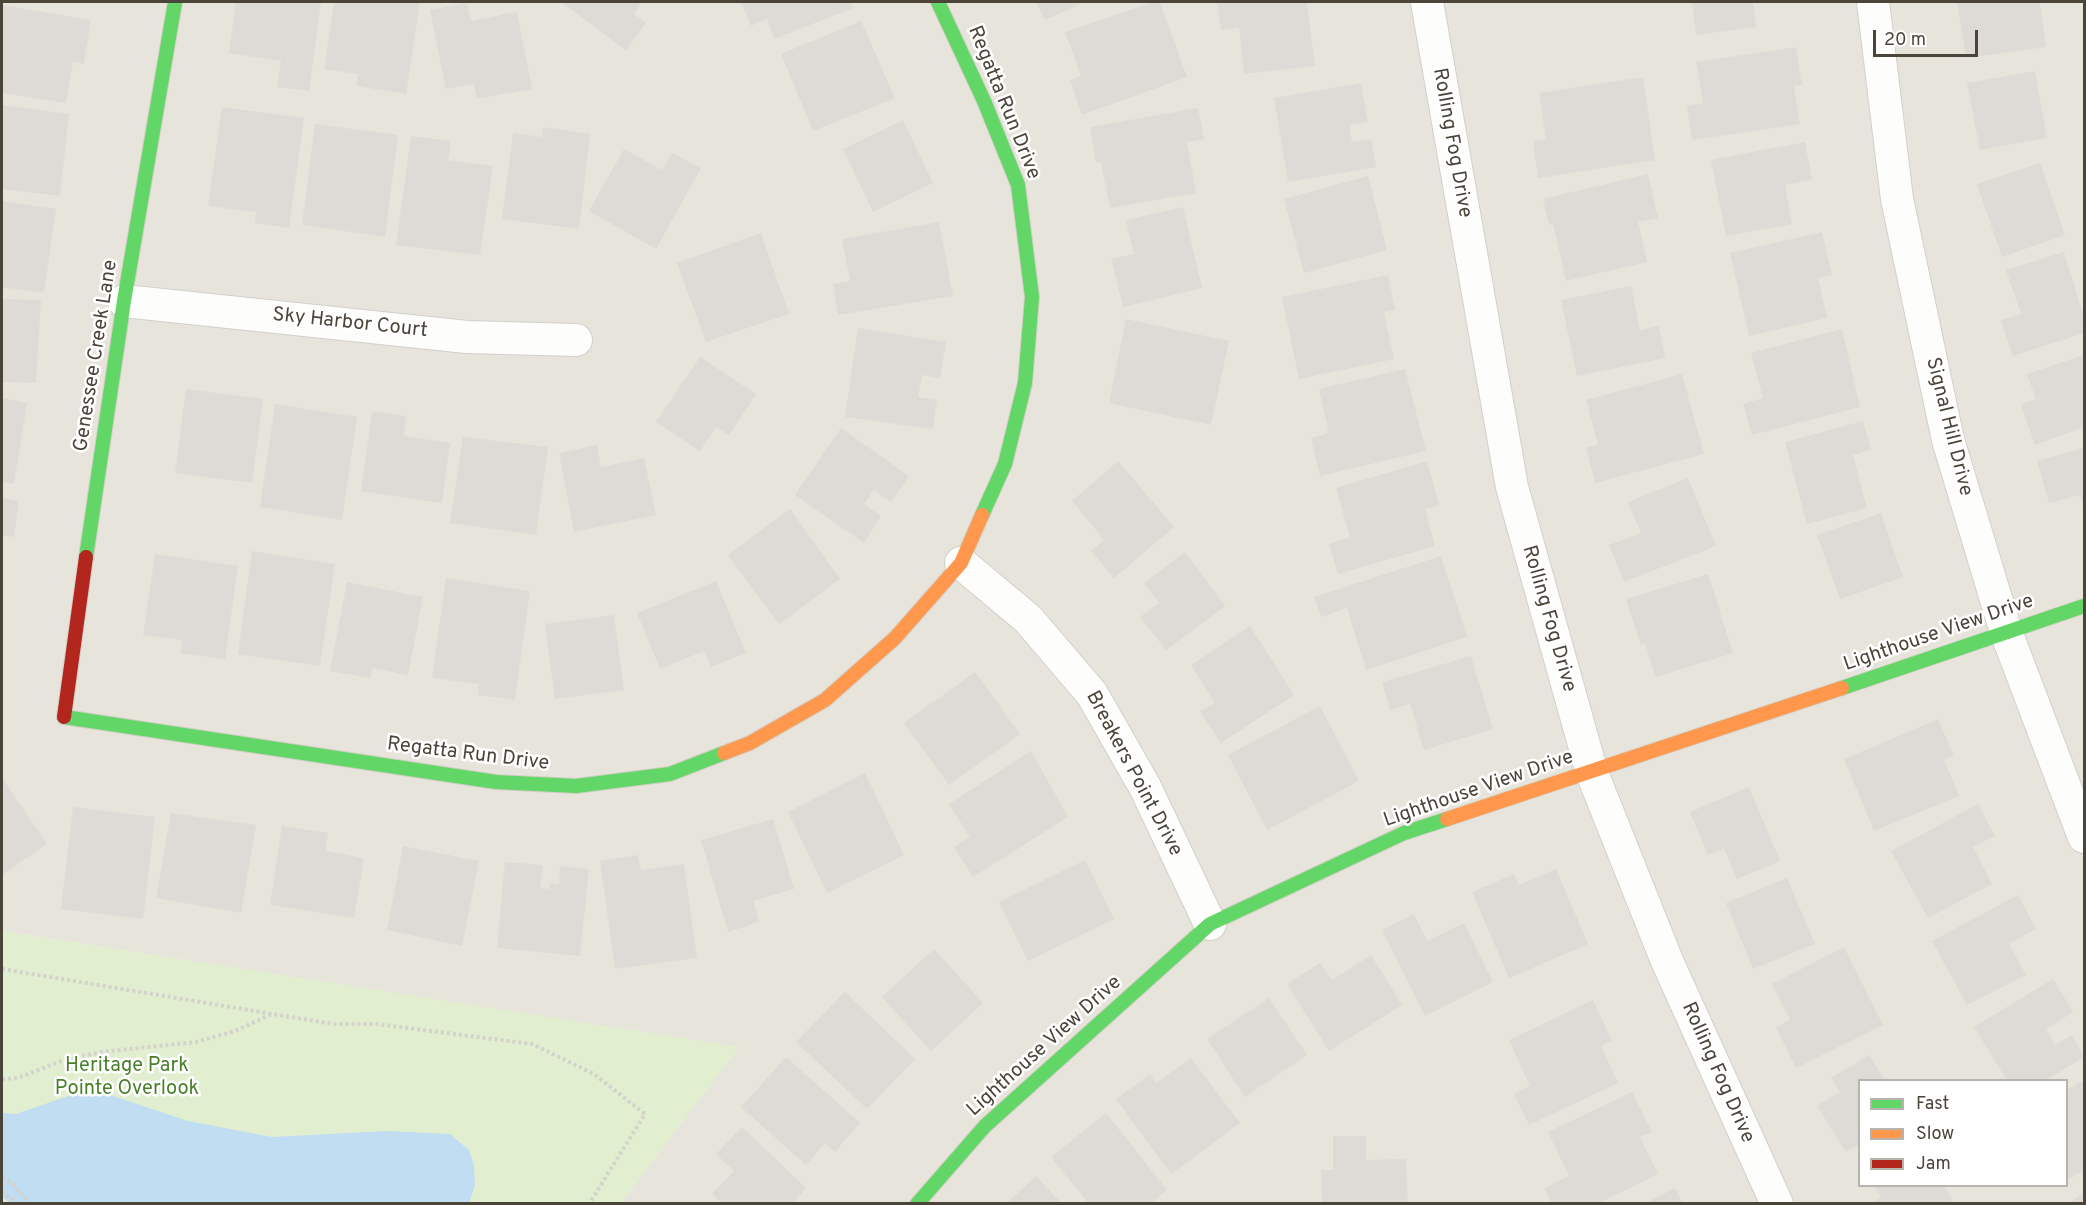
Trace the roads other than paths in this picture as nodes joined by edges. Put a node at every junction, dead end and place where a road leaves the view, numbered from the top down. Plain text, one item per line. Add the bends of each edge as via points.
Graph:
1 (176, 2) edge
2 (938, 2) edge
3 (1427, 2) edge
4 (1873, 2) edge
5 (124, 301) junction
6 (576, 340) dead end
7 (961, 563) junction
8 (2085, 606) edge
9 (2006, 632) junction
10 (63, 717) joint
11 (1592, 773) junction
12 (2085, 837) edge
13 (1210, 924) junction
14 (917, 1203) edge
15 (1777, 1203) edge

1 - 5 street, Genessee Creek Lane
2 - 7 street, Regatta Run Drive via 1018,185 1032,297 1025,383 1005,464
3 - 11 street, Rolling Fog Drive via 1512,487
4 - 9 street, Signal Hill Drive via 1897,199 1938,394 1948,440
5 - 6 street, Sky Harbor Court via 467,337
5 - 10 street, Genessee Creek Lane
7 - 10 street, Regatta Run Drive via 896,638 825,700 750,743 670,774 576,786 496,782
7 - 13 street, Breakers Point Drive via 1028,619 1092,694 1144,787
8 - 9 street, Lighthouse View Drive
9 - 11 street, Lighthouse View Drive
9 - 12 street, Signal Hill Drive
11 - 13 street, Lighthouse View Drive via 1404,833
11 - 15 street, Rolling Fog Drive via 1667,962
13 - 14 street, Lighthouse View Drive via 985,1126

